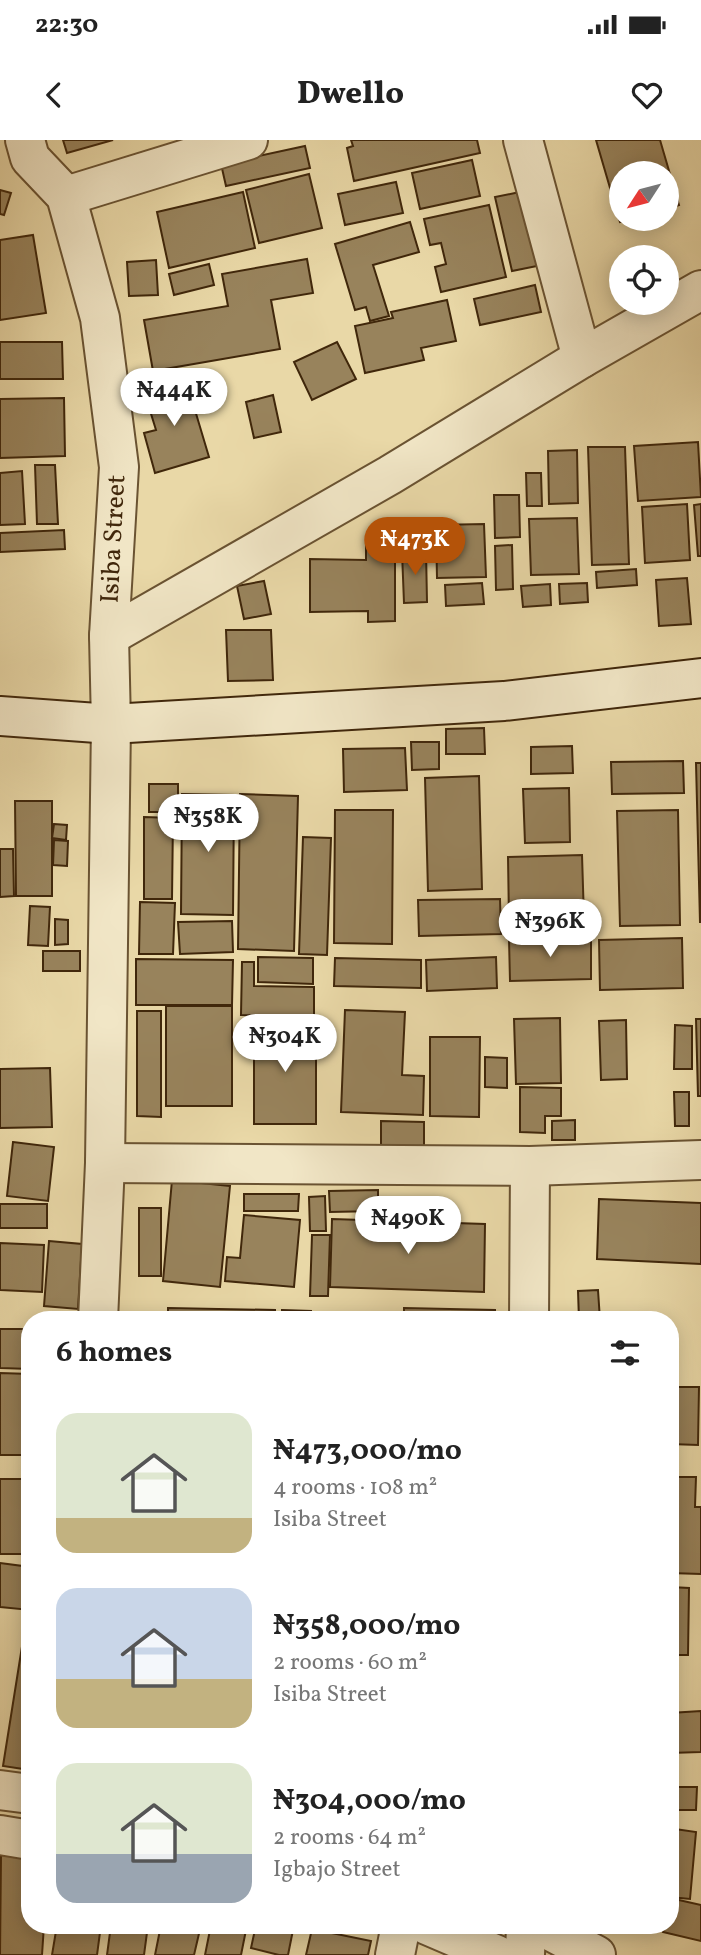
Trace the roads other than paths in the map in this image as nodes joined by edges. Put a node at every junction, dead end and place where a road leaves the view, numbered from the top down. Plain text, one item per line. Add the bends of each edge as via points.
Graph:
1 (248, 140) edge
2 (523, 140) edge
3 (18, 153) edge
4 (66, 196) junction
5 (701, 290) edge
6 (582, 358) junction
7 (109, 636) junction
8 (701, 678) edge
9 (0, 716) edge
10 (111, 724) junction
11 (701, 1160) edge
12 (105, 1163) junction
13 (530, 1166) junction
14 (98, 1311) edge
15 (529, 1311) edge
16 (0, 1790) edge
17 (21, 1793) edge
18 (0, 1835) edge
19 (21, 1838) edge
20 (400, 1934) edge
21 (448, 1934) edge
22 (526, 1934) edge
23 (557, 1934) edge
24 (396, 1955) edge
25 (497, 1955) edge
26 (525, 1955) edge
27 (596, 1955) edge

1 - 4 street
2 - 6 street
3 - 4 street
4 - 7 street, Isiba Street via 100,318 119,467
5 - 6 street
6 - 7 street via 390,475
7 - 10 street, Isiba Street
8 - 10 street via 504,701
9 - 10 street
10 - 12 street, Isiba Street
11 - 13 street
12 - 13 street
12 - 14 street, Isiba Street
13 - 15 street
16 - 17 street
18 - 19 street
20 - 24 street
21 - 25 street
22 - 26 street
23 - 27 street

